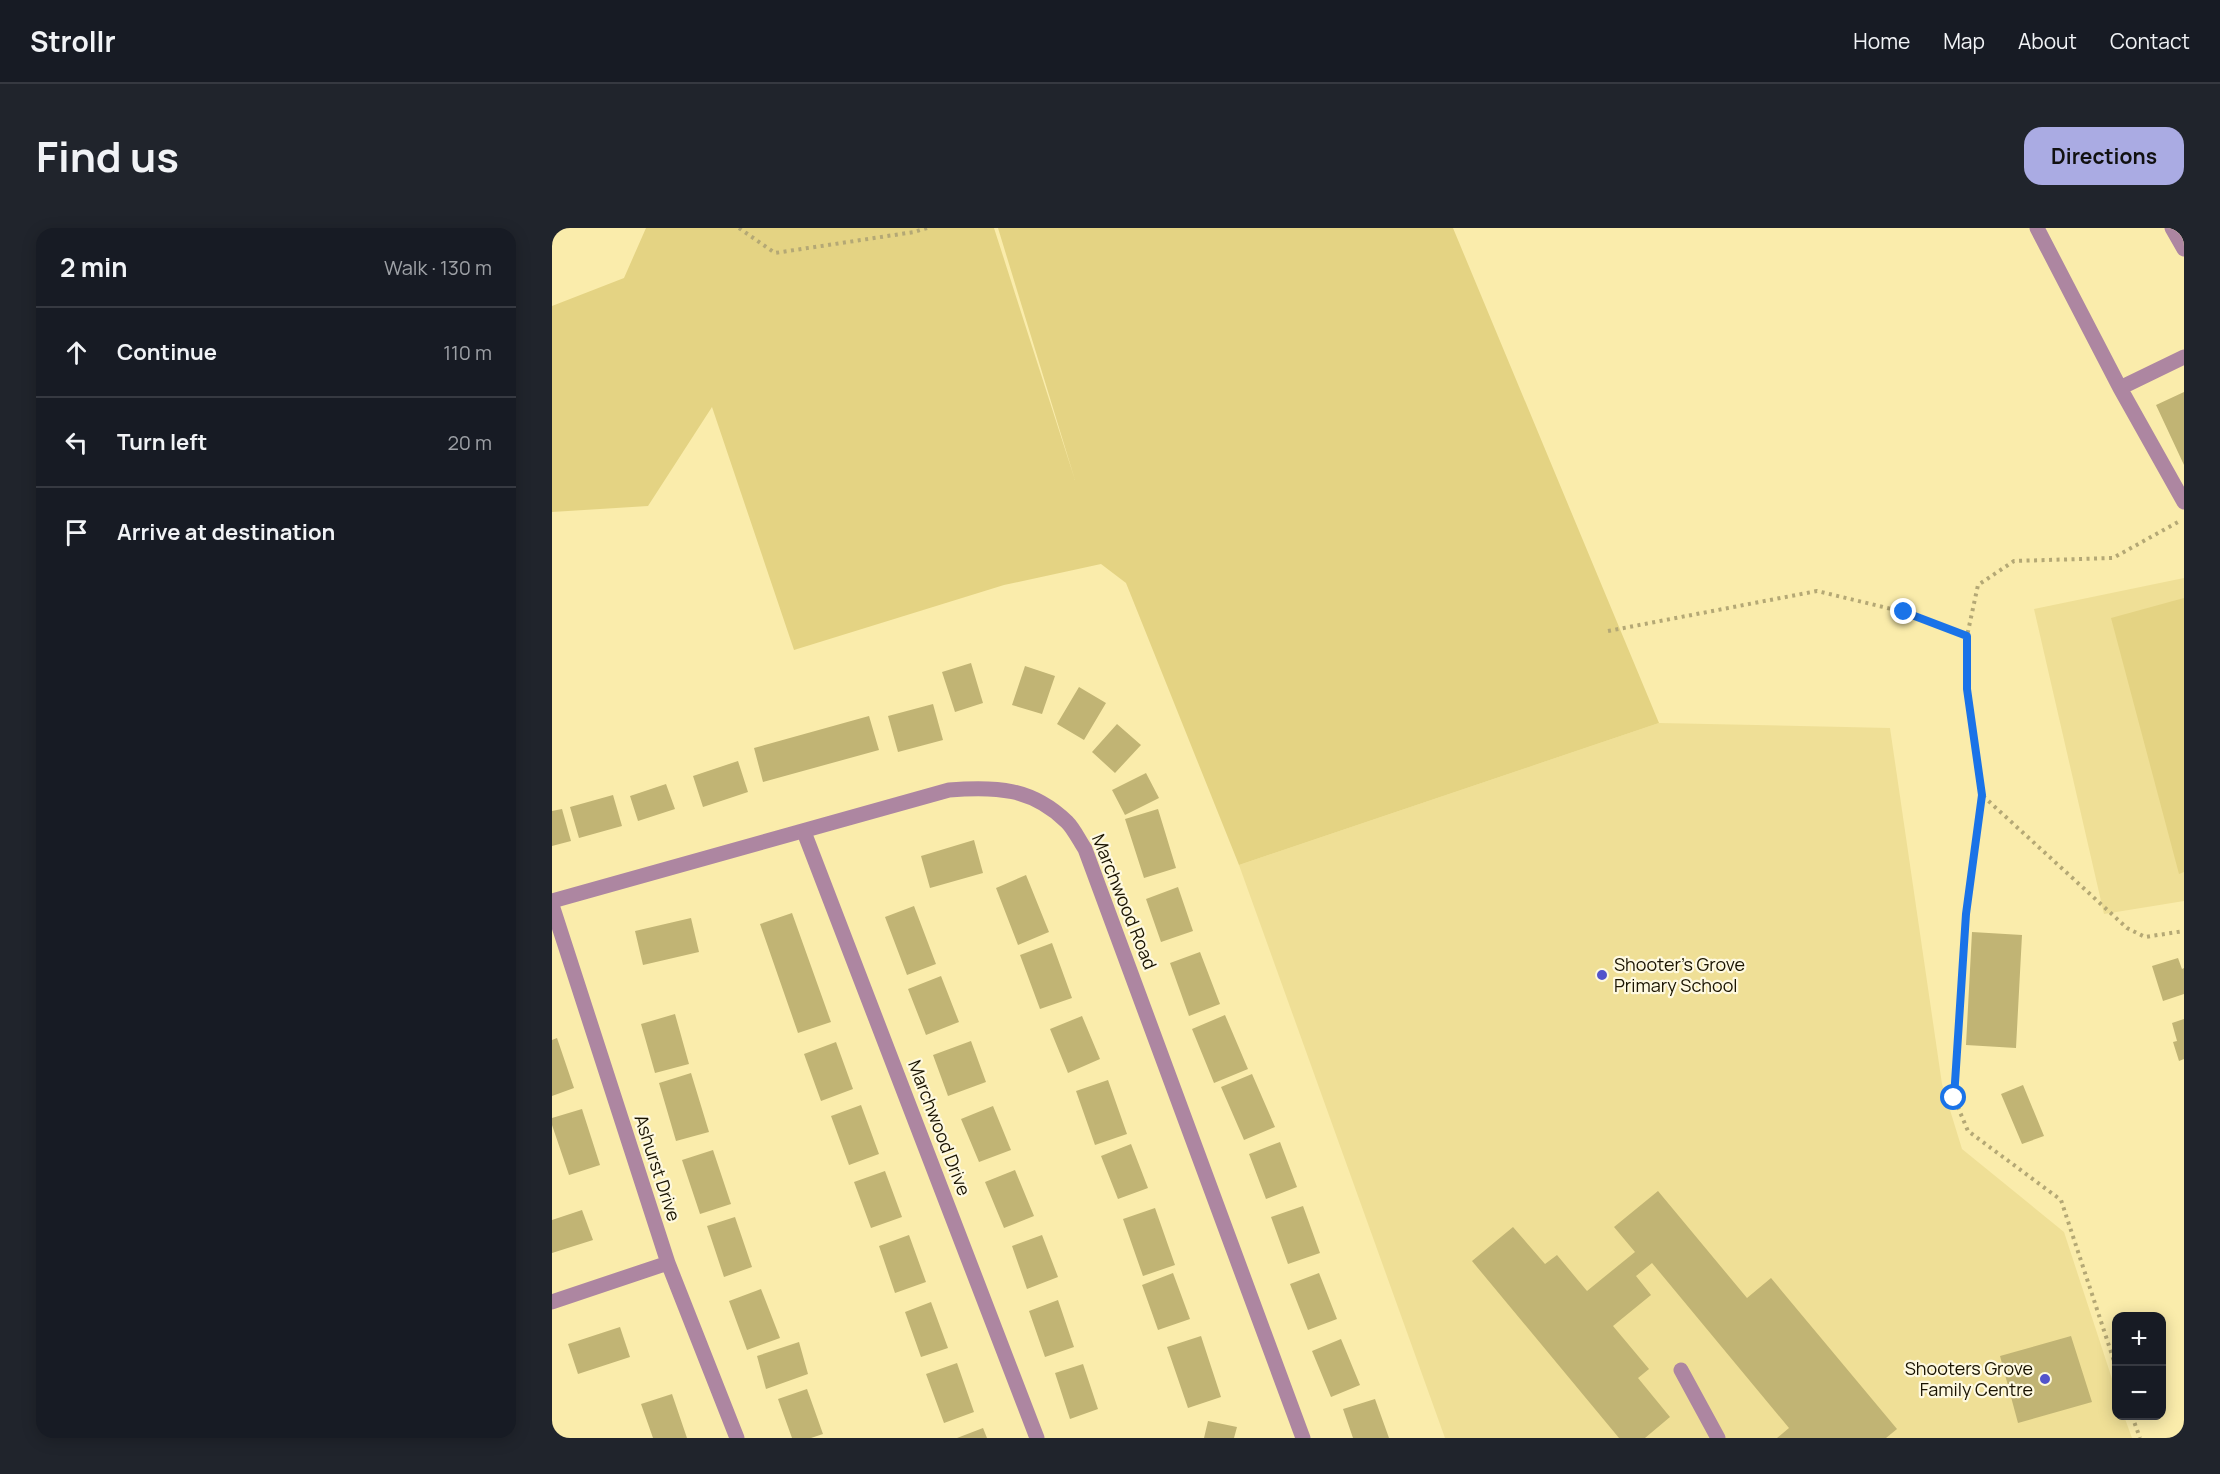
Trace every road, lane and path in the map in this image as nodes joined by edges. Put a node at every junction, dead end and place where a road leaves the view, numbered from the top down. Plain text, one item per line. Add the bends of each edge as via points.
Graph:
1 (739, 228) edge
2 (927, 228) edge
3 (2037, 228) edge
4 (2172, 228) edge
5 (2184, 249) edge
6 (2184, 357) edge
7 (2120, 388) junction
8 (2184, 502) edge
9 (2184, 519) edge
10 (1608, 631) dead end
11 (1967, 636) junction
12 (1982, 795) junction
13 (804, 832) junction
14 (552, 903) edge
15 (2184, 931) edge
16 (668, 1263) junction
17 (552, 1302) edge
18 (2116, 1366) edge
19 (1681, 1370) dead end
20 (2133, 1420) edge
21 (737, 1438) edge
22 (1037, 1438) edge
23 (1303, 1438) edge
24 (1718, 1438) edge
25 (2140, 1438) edge

1 - 2 path via 776,254
3 - 7 street
4 - 5 street
6 - 7 street
7 - 8 street
9 - 11 path via 2112,558 2014,561 1978,585
10 - 11 path via 1816,591 1904,612
11 - 12 path via 1967,689
12 - 15 path via 2127,928 2145,937
12 - 18 path via 1966,914 1954,1098 1968,1131 2061,1200
13 - 14 street, Marchwood Road
13 - 22 street, Marchwood Drive
13 - 23 street, Marchwood Road via 950,790 981,787 1014,790 1042,801 1068,823 1085,849
14 - 16 street, Ashurst Drive
16 - 17 street
16 - 21 street, Ashurst Drive
19 - 24 street
20 - 25 path

